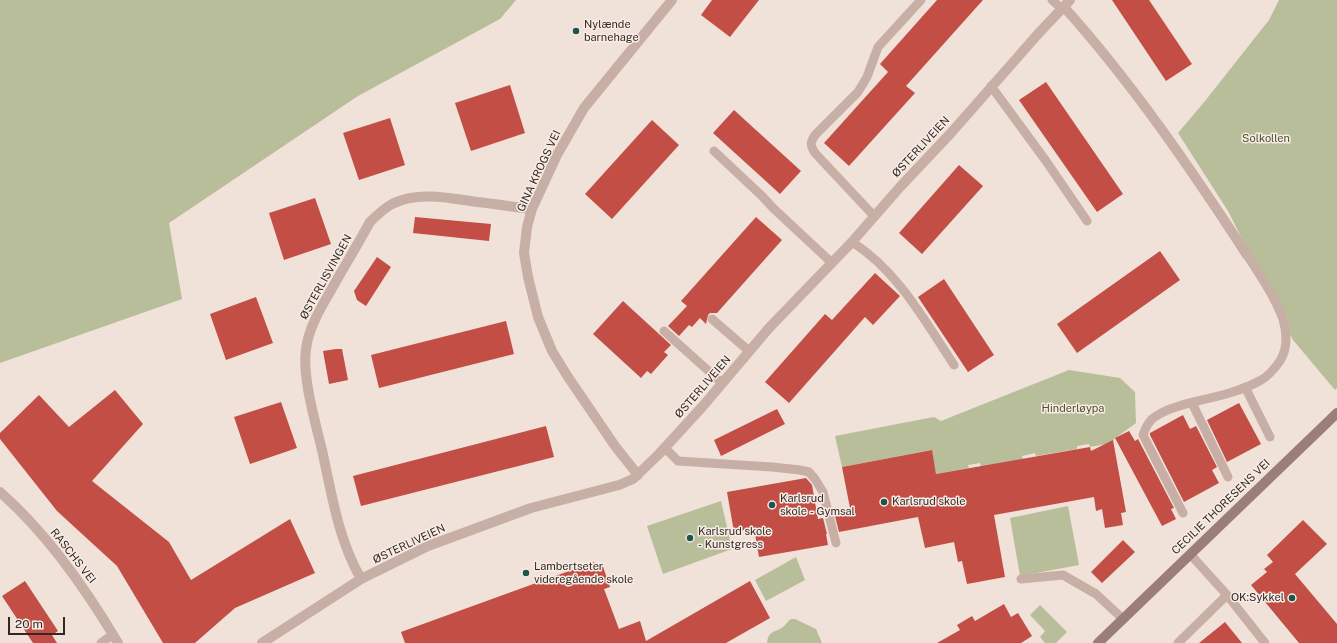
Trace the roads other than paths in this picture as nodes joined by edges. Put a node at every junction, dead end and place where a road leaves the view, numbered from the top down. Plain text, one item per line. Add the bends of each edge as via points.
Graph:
1 (672, 0) edge
2 (922, 0) edge
3 (1052, 0) edge
4 (1066, 5) edge
5 (991, 86) junction
6 (714, 151) dead end
7 (532, 209) junction
8 (874, 216) junction
9 (1087, 221) dead end
10 (852, 242) junction
11 (1247, 255) joint
12 (832, 263) junction
13 (712, 318) dead end
14 (664, 331) dead end
15 (749, 351) junction
16 (954, 365) dead end
17 (722, 383) junction
18 (1245, 387) junction
19 (1192, 403) junction
20 (1337, 413) edge
21 (1270, 437) dead end
22 (665, 448) junction
23 (638, 475) junction
24 (1228, 477) dead end
25 (0, 492) edge
26 (1183, 513) dead end
27 (836, 543) dead end
28 (1190, 554) junction
29 (361, 579) junction
30 (1020, 579) dead end
31 (1227, 595) junction
32 (1123, 619) junction
33 (115, 639) edge
34 (101, 643) edge
35 (262, 643) edge
36 (1098, 643) edge
37 (1178, 643) edge
38 (1265, 643) edge

1 - 7 street, GINA KROGS VEI via 584,108 557,155
2 - 8 lane via 878,47 867,77 858,92 810,142 810,147 815,153
3 - 4 lane
4 - 5 street, ØSTERLIVEIEN
4 - 11 street via 1149,110
5 - 8 street, ØSTERLIVEIEN
5 - 9 lane
6 - 12 lane
7 - 23 street, GINA KROGS VEI via 524,253 538,317 549,344 568,377
7 - 29 street, ØSTERLISVINGEN via 442,197 407,199 392,204 370,222 322,305 306,348 305,366 340,534
8 - 10 street, ØSTERLIVEIEN
10 - 12 street, ØSTERLIVEIEN
10 - 16 lane via 880,264 899,286
11 - 18 lane via 1283,319 1286,345 1282,357 1270,374
12 - 15 street, ØSTERLIVEIEN
13 - 15 lane
14 - 17 lane
15 - 17 street, ØSTERLIVEIEN
17 - 22 street, ØSTERLIVEIEN
18 - 19 lane
18 - 21 lane
19 - 24 lane
19 - 26 lane via 1165,412 1152,420 1145,427 1143,435
20 - 28 street, CECILIE THORESENS VEI
22 - 23 street, ØSTERLIVEIEN
22 - 27 lane via 678,461 772,466 808,472 816,479 823,492
23 - 29 street, ØSTERLIVEIEN via 626,483 531,508 428,546
25 - 33 street, RASCHS VEI via 30,520 83,586
28 - 31 lane
28 - 32 street, CECILIE THORESENS VEI
29 - 35 street, ØSTERLIVEIEN
30 - 32 lane via 1063,575 1096,594
31 - 37 lane
31 - 38 lane
32 - 36 street, CECILIE THORESENS VEI
33 - 34 lane

